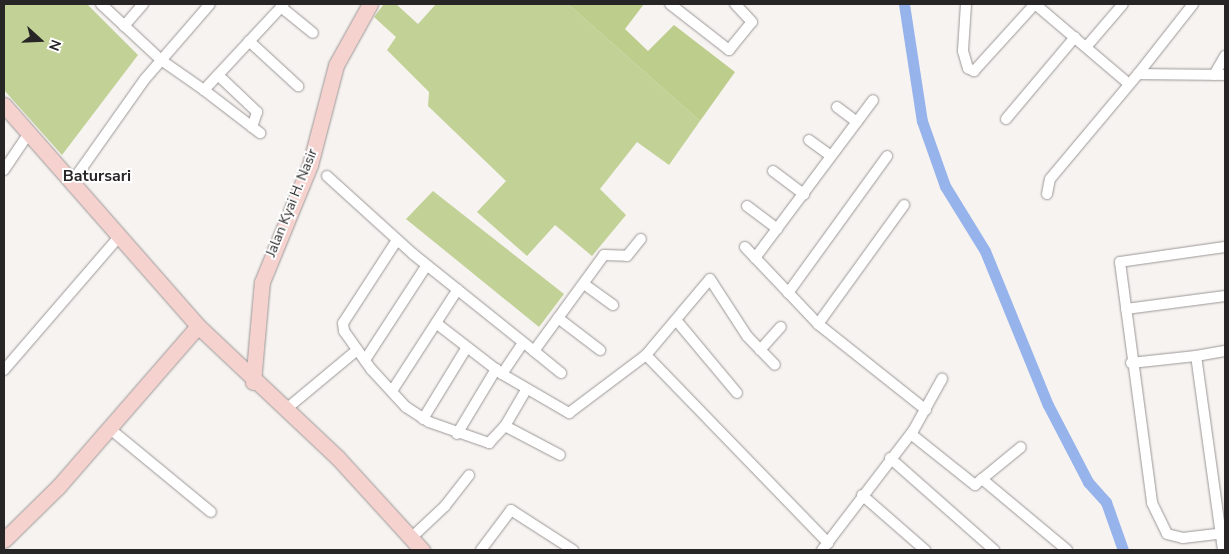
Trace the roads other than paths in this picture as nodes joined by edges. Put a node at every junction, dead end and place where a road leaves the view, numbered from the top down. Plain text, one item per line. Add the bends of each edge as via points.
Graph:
1 (101, 4) edge
2 (144, 4) edge
3 (210, 4) edge
4 (370, 4) edge
5 (670, 4) edge
6 (735, 4) edge
7 (966, 4) edge
8 (1035, 4) edge
9 (1123, 4) edge
10 (1190, 5) edge
11 (282, 6) edge
12 (1047, 7) edge
13 (124, 26) junction
14 (314, 33) dead end
15 (1075, 37) junction
16 (249, 41) junction
17 (1087, 46) junction
18 (1225, 56) edge
19 (161, 60) junction
20 (218, 74) junction
21 (1138, 74) junction
22 (1220, 75) edge
23 (1129, 84) junction
24 (298, 86) dead end
25 (204, 90) junction
26 (873, 100) dead end
27 (4, 104) edge
28 (837, 107) dead end
29 (1006, 120) dead end
30 (857, 122) junction
31 (252, 127) junction
32 (29, 133) junction
33 (260, 133) dead end
34 (809, 140) dead end
35 (831, 156) junction
36 (887, 156) dead end
37 (4, 170) edge
38 (773, 171) dead end
39 (327, 176) dead end
40 (72, 182) junction
41 (804, 194) junction
42 (1047, 194) dead end
43 (904, 205) dead end
44 (747, 206) dead end
45 (777, 229) junction
46 (119, 237) junction
47 (641, 239) dead end
48 (397, 240) junction
49 (745, 247) dead end
50 (1225, 247) edge
51 (755, 258) junction
52 (427, 265) junction
53 (584, 284) junction
54 (458, 289) junction
55 (788, 293) junction
56 (1225, 296) edge
57 (613, 305) dead end
58 (1126, 309) junction
59 (558, 318) junction
60 (676, 320) junction
61 (436, 323) junction
62 (818, 324) junction
63 (198, 326) junction
64 (781, 328) dead end
65 (523, 343) junction
66 (467, 347) junction
67 (357, 350) junction
68 (600, 350) dead end
69 (760, 350) junction
70 (534, 351) junction
71 (1225, 351) edge
72 (646, 355) junction
73 (1196, 356) junction
74 (365, 360) junction
75 (1131, 364) junction
76 (775, 365) dead end
77 (4, 370) edge
78 (499, 371) junction
79 (561, 373) dead end
80 (942, 379) dead end
81 (253, 382) junction
82 (526, 390) junction
83 (392, 391) junction
84 (737, 393) dead end
85 (285, 410) junction
86 (926, 410) junction
87 (423, 419) junction
88 (505, 426) junction
89 (109, 428) junction
90 (457, 434) junction
91 (911, 434) junction
92 (1021, 447) dead end
93 (560, 455) dead end
94 (890, 458) junction
95 (469, 475) dead end
96 (982, 479) junction
97 (862, 494) junction
98 (211, 512) dead end
99 (1223, 533) edge
100 (411, 538) junction
101 (4, 540) edge
102 (825, 546) edge
103 (422, 550) edge
104 (482, 550) edge
105 (573, 550) edge
106 (925, 550) edge
107 (994, 550) edge
108 (1066, 550) edge
109 (1223, 550) edge

1 - 13 street
2 - 13 street
3 - 19 street
4 - 81 main road, Jalan Kyai H. Nasir via 336,65 310,165 262,282
5 - 6 street via 728,50 752,22
7 - 8 street via 963,51 968,68 974,71
8 - 12 street
9 - 17 street
10 - 21 street
11 - 14 street
11 - 16 street
12 - 15 street
13 - 19 street
15 - 17 street
15 - 29 street
16 - 20 street
16 - 24 street
17 - 23 street
18 - 22 street
19 - 25 street
19 - 40 street
20 - 25 street
20 - 31 street via 257,112
21 - 22 street
21 - 23 street
23 - 42 street via 1050,179
25 - 31 street
26 - 30 street
27 - 32 main road
28 - 30 street
30 - 35 street
31 - 33 street
32 - 37 street
32 - 40 main road
34 - 35 street
35 - 41 street
36 - 55 street
38 - 41 street
39 - 48 street
40 - 46 main road
41 - 45 street
43 - 62 street
44 - 45 street
45 - 51 street
46 - 63 main road
46 - 77 street
47 - 53 street via 626,256 604,255
48 - 52 street
48 - 67 street via 344,323 344,331
49 - 51 street
50 - 58 street via 1120,262
51 - 55 street
52 - 54 street
52 - 74 street
53 - 57 street
53 - 59 street
54 - 61 street
54 - 65 street
55 - 62 street
56 - 58 street
58 - 75 street
59 - 68 street
59 - 70 street
60 - 69 street via 710,279
60 - 72 street
60 - 84 street
61 - 66 street
61 - 83 street
62 - 86 street
63 - 81 main road
63 - 89 main road
64 - 69 street
65 - 70 street
65 - 78 street
66 - 78 street
66 - 87 street
67 - 74 street
67 - 85 street
69 - 76 street
70 - 79 street
71 - 73 street
72 - 82 street via 574,413 564,412
72 - 102 street
73 - 75 street
73 - 99 street
74 - 83 street
75 - 99 street via 1152,503 1167,534 1183,538
78 - 82 street
78 - 90 street
80 - 86 street
81 - 85 main road
82 - 88 street
83 - 87 street
85 - 100 main road via 338,458
86 - 91 street
87 - 90 street
88 - 90 street via 490,443
88 - 93 street
89 - 98 street
89 - 101 main road via 58,487
91 - 94 street
91 - 96 street via 975,485
92 - 96 street
94 - 97 street
94 - 107 street
95 - 100 street via 445,506
96 - 108 street
97 - 102 street
97 - 106 street
99 - 109 street
100 - 103 main road
104 - 105 street via 511,510

